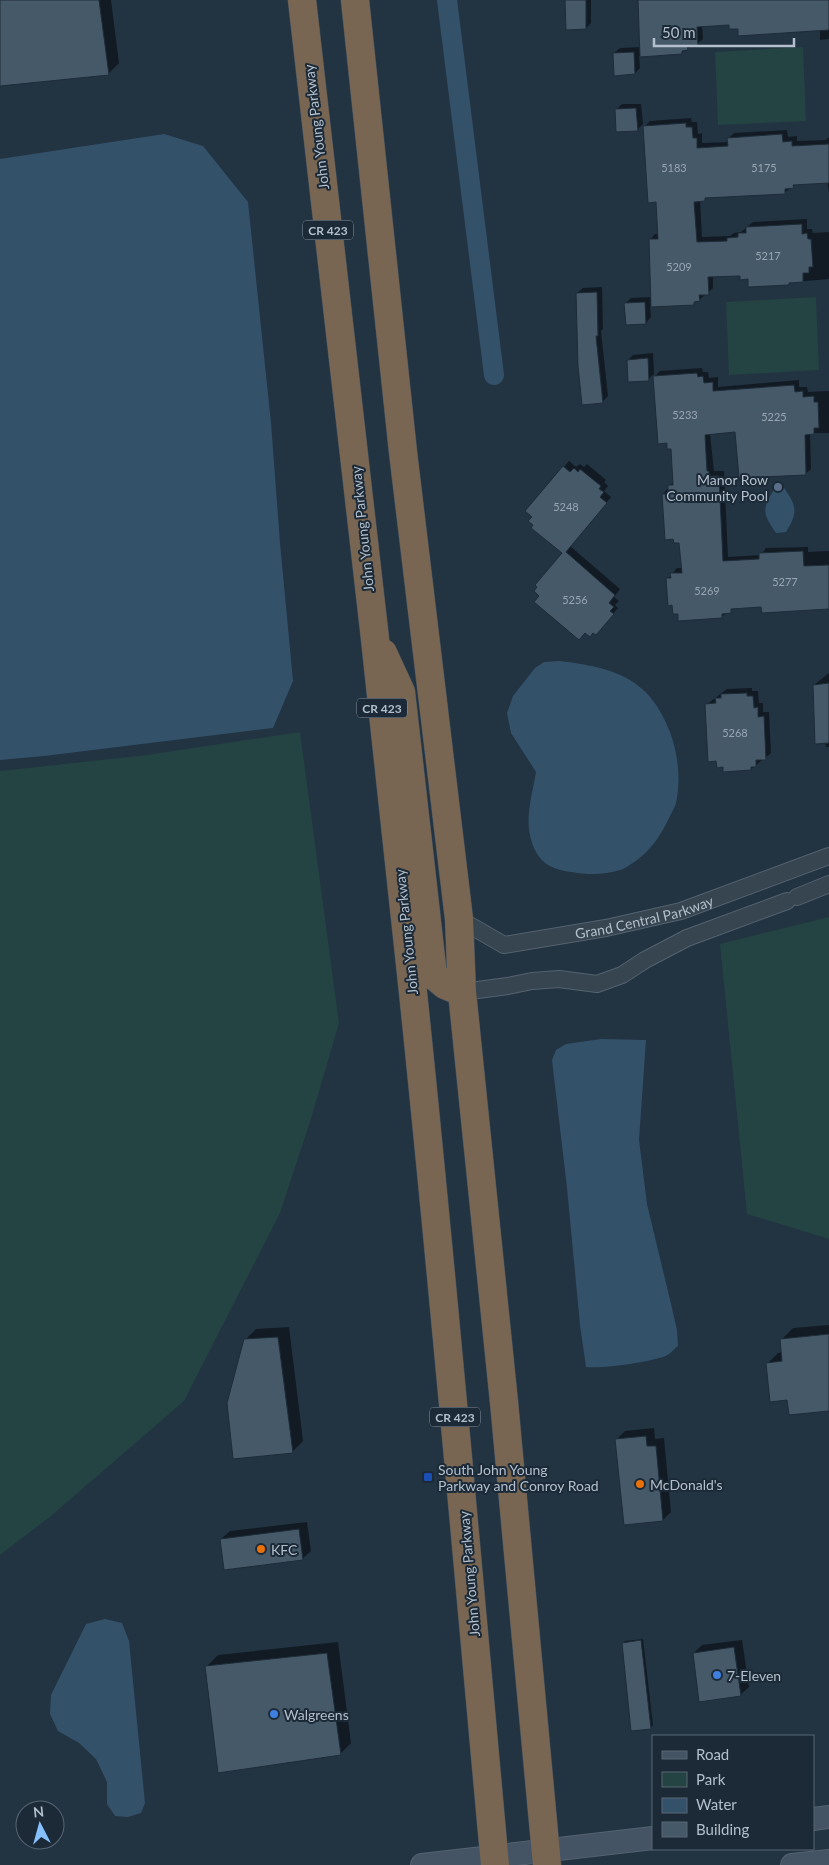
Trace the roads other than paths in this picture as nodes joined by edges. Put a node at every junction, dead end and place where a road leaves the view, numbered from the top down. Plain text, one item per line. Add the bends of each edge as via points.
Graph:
1 (302, 0) edge
2 (355, 0) edge
3 (374, 633) junction
4 (829, 856) edge
5 (829, 884) edge
6 (459, 919) junction
7 (412, 977) junction
8 (462, 992) junction
9 (471, 1082) junction
10 (829, 1818) edge
11 (814, 1819) edge
12 (652, 1838) edge
13 (546, 1858) edge
14 (495, 1861) edge
15 (829, 1861) edge
16 (422, 1865) edge
17 (792, 1865) edge

1 - 3 highway, John Young Parkway / CR 423
2 - 6 highway via 403,452
3 - 7 highway, John Young Parkway / CR 423
3 - 8 highway via 401,692 433,975 445,985
4 - 6 street, Grand Central Parkway via 681,911 606,928 504,945
5 - 8 street, Grand Central Parkway via 687,938 597,984 559,979
6 - 8 highway
7 - 9 highway via 449,1006 462,1063
7 - 14 highway, John Young Parkway / CR 423
8 - 9 highway
9 - 13 highway
10 - 11 main road
12 - 13 main road
13 - 14 main road
14 - 16 main road
15 - 17 main road

